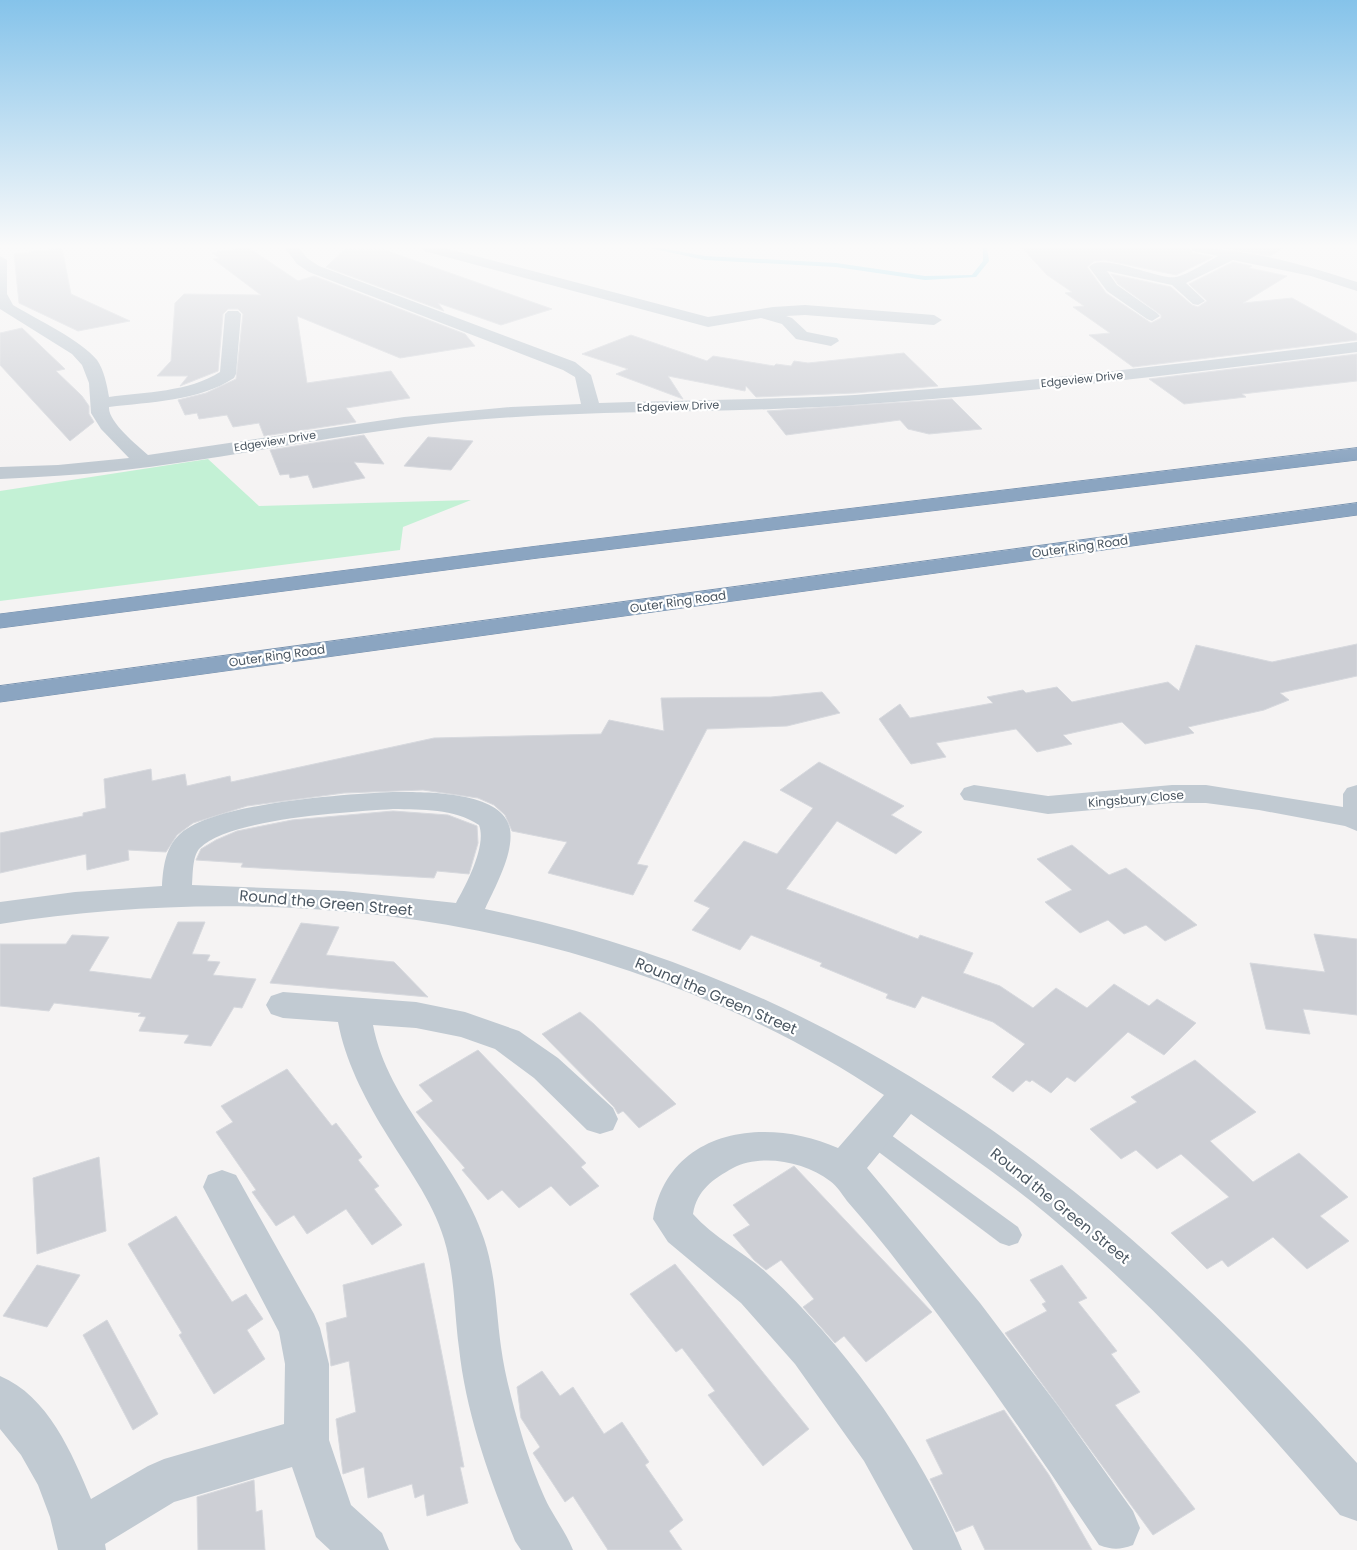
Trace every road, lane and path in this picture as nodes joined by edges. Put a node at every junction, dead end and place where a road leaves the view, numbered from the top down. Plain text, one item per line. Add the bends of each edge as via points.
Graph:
1 (27, 320) edge
2 (232, 320) edge
3 (449, 320) edge
4 (702, 320) edge
5 (719, 320) edge
6 (785, 320) edge
7 (831, 341) dead end
8 (1357, 347) edge
9 (101, 403) junction
10 (592, 408) junction
11 (1357, 454) edge
12 (143, 461) junction
13 (81, 468) junction
14 (0, 473) edge
15 (0, 484) edge
16 (1357, 509) edge
17 (0, 621) edge
18 (0, 694) edge
19 (974, 794) dead end
20 (1357, 812) edge
21 (176, 896) junction
22 (0, 913) edge
23 (466, 916) junction
24 (283, 1005) dead end
25 (353, 1011) junction
26 (907, 1093) junction
27 (600, 1119) dead end
28 (872, 1134) junction
29 (843, 1169) junction
30 (222, 1186) dead end
31 (1008, 1235) dead end
32 (0, 1398) edge
33 (306, 1440) junction
34 (1357, 1498) edge
35 (1116, 1528) dead end
36 (80, 1541) edge
37 (352, 1544) edge
38 (549, 1550) edge
39 (938, 1550) edge

1 - 9 street via 78,351 98,383
2 - 9 street via 228,374 223,379 206,387
3 - 10 street via 570,366 583,375
4 - 5 street
6 - 7 street via 802,336
8 - 10 street, Edgeview Drive via 940,394 848,401
9 - 12 street via 100,413 107,426
10 - 12 street, Edgeview Drive via 470,415 375,426
11 - 17 highway
12 - 13 street, Edgeview Drive
13 - 14 street, Edgeview Drive
13 - 15 street
16 - 18 highway, Outer Ring Road
19 - 20 street, Kingsbury Close via 1048,805 1206,794
21 - 22 street, Round the Green Street via 42,906
21 - 23 street, Round the Green Street via 246,895 356,902
21 - 23 street via 183,851 190,841 211,828 330,803 451,803 484,811 494,821 496,835 487,867
23 - 26 street, Round the Green Street via 578,943 670,973 780,1020 886,1078
24 - 25 street
25 - 27 street via 416,1015 507,1040 546,1068
25 - 38 street via 358,1038 370,1070 396,1118 438,1181 464,1238 475,1286 480,1349 500,1438 532,1524
26 - 28 street
26 - 34 street, Round the Green Street via 1015,1166 1130,1261 1291,1422
28 - 29 street
28 - 31 lane
29 - 35 street via 945,1290
29 - 39 street via 799,1148 736,1149 706,1164 685,1182 675,1202 673,1219 686,1235 755,1288 811,1347 868,1423
30 - 33 street via 299,1328 307,1364
32 - 36 street via 28,1426 54,1469
33 - 36 street via 164,1482
33 - 37 street via 333,1520

